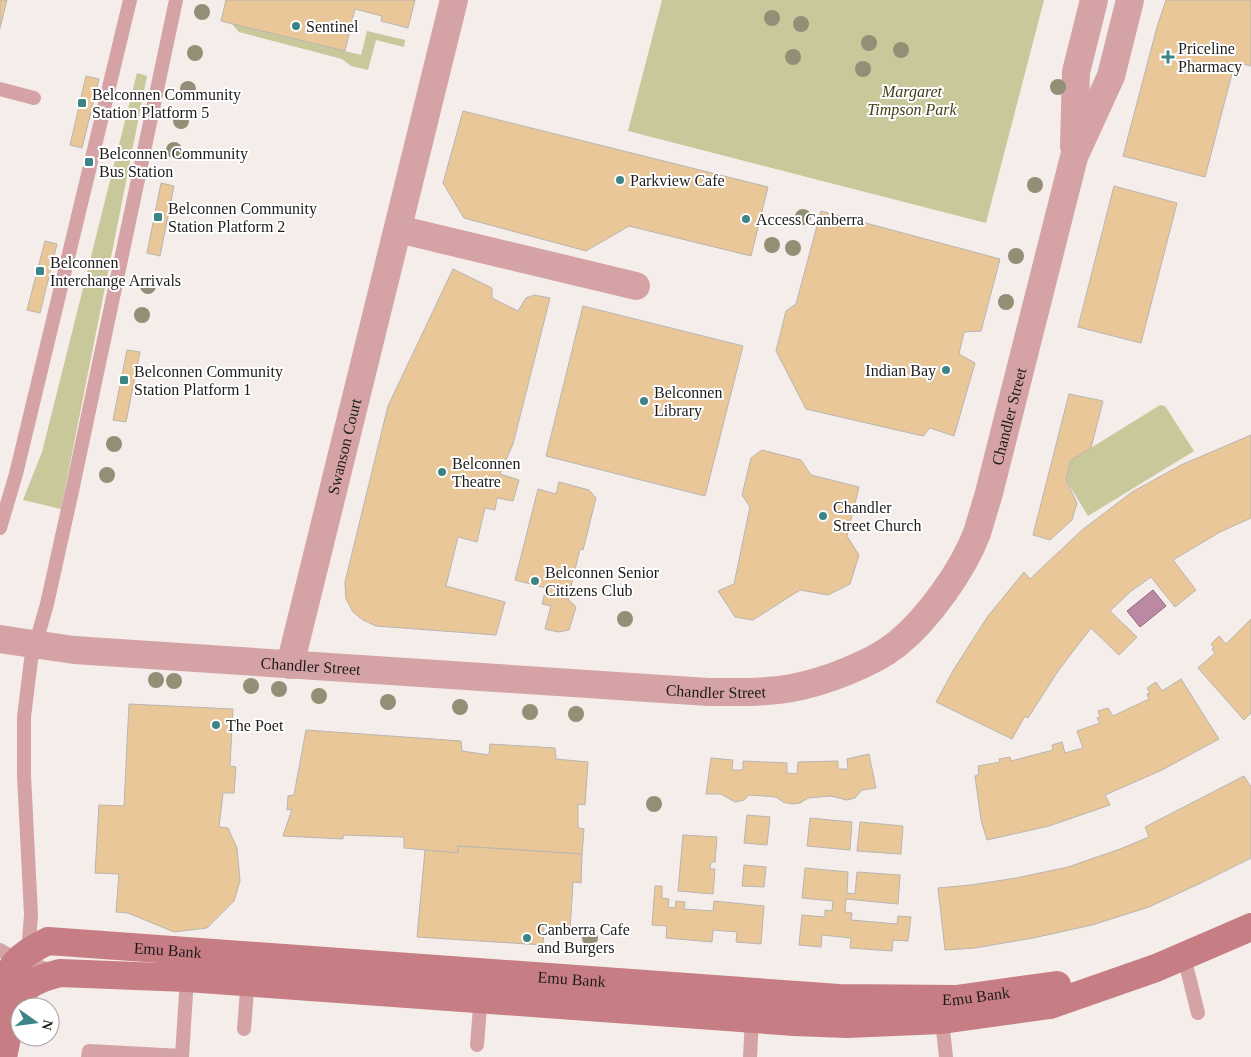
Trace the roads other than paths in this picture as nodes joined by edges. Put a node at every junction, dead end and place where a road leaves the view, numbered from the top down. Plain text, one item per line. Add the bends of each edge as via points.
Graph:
1 (130, 0) edge
2 (176, 0) edge
3 (454, 0) edge
4 (1094, 0) edge
5 (1130, 0) edge
6 (0, 89) edge
7 (34, 98) dead end
8 (1074, 157) junction
9 (398, 229) junction
10 (636, 286) dead end
11 (0, 528) edge
12 (0, 639) edge
13 (290, 665) junction
14 (1251, 927) edge
15 (250, 955) junction
16 (18, 956) edge
17 (1184, 957) junction
18 (482, 972) junction
19 (60, 973) junction
20 (186, 978) junction
21 (248, 984) junction
22 (752, 992) junction
23 (8, 1000) edge
24 (480, 1000) junction
25 (940, 1010) junction
26 (1198, 1013) dead end
27 (752, 1019) junction
28 (244, 1029) dead end
29 (477, 1045) dead end
30 (3, 1057) edge
31 (88, 1057) edge
32 (182, 1057) edge
33 (750, 1057) edge
34 (946, 1057) edge

1 - 11 lane via 16,474
2 - 16 lane via 72,491 31,660 24,717 30,915
3 - 9 street, Swanson Court
4 - 8 street, Chandler Street via 1076,72
5 - 8 street, Chandler Street via 1111,76
6 - 7 lane
8 - 13 street, Chandler Street via 976,535 953,579 924,618 897,644 863,664 824,680 758,692 686,691
9 - 10 street
9 - 13 street, Swanson Court
12 - 13 street, Chandler Street via 74,650
14 - 17 street, Emu Bank
15 - 16 street, Emu Bank via 48,941
15 - 18 street, Emu Bank
15 - 21 lane
16 - 19 lane, Emu Bank
16 - 23 street, Emu Bank via 7,974
17 - 25 street, Emu Bank via 1050,1005
17 - 26 lane
18 - 22 street, Emu Bank
18 - 24 lane
19 - 20 street, Emu Bank
19 - 23 street, Emu Bank via 41,979
20 - 21 street, Emu Bank
20 - 32 lane
21 - 24 street, Emu Bank
21 - 28 lane
22 - 25 street, Emu Bank
22 - 27 street
23 - 30 street, Emu Bank
24 - 27 street, Emu Bank
24 - 29 lane
25 - 27 street, Emu Bank via 847,1024
25 - 34 lane
27 - 33 lane
31 - 32 lane via 89,1051

